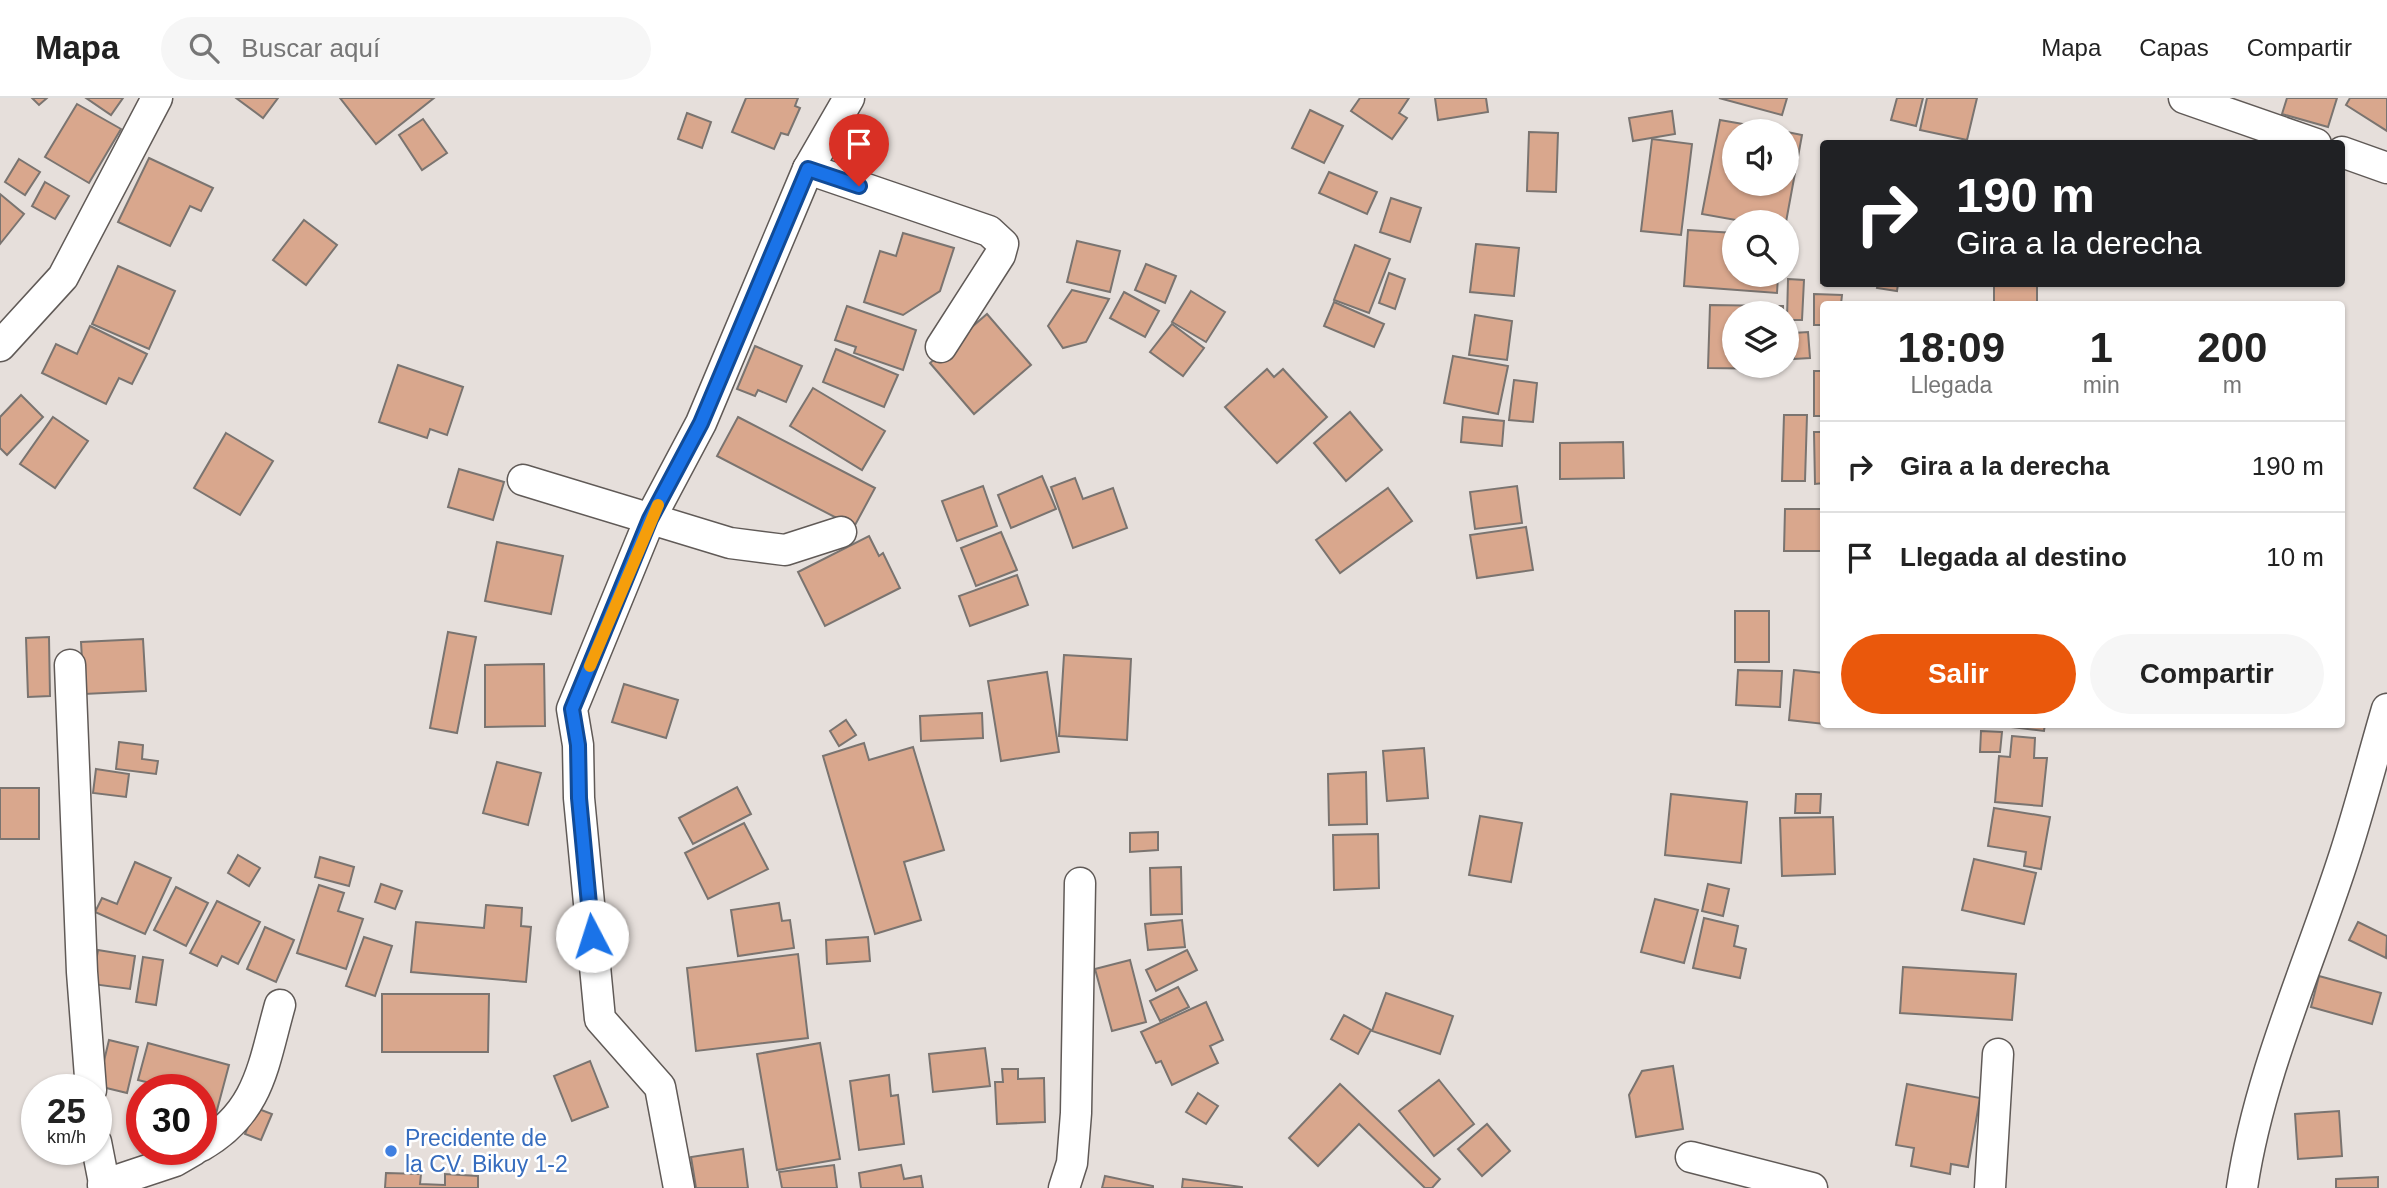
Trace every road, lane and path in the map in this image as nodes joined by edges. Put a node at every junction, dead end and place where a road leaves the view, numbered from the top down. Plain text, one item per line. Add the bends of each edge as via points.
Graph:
1 (157, 98) edge
2 (849, 98) edge
3 (2184, 98) edge
4 (2305, 140) edge
5 (2345, 153) edge
6 (2387, 168) edge
7 (808, 169) junction
8 (0, 346) edge
9 (942, 347) dead end
10 (523, 480) dead end
11 (650, 519) junction
12 (841, 532) dead end
13 (69, 665) dead end
14 (2387, 709) edge
15 (1080, 883) dead end
16 (280, 1005) dead end
17 (1998, 1054) dead end
18 (90, 1074) edge
19 (217, 1136) edge
20 (1691, 1157) dead end
21 (100, 1165) edge
22 (164, 1165) edge
23 (104, 1186) edge
24 (678, 1188) edge
25 (1064, 1188) edge
26 (1812, 1188) edge
27 (1990, 1188) edge
28 (2242, 1188) edge

1 - 8 street via 63,277
2 - 7 street
3 - 4 street
5 - 6 street
7 - 9 street via 989,231 1003,244
7 - 11 street via 701,423
10 - 11 street
11 - 12 street via 730,543 785,550
11 - 24 street via 572,709 600,1019 660,1087
13 - 18 street
14 - 28 street via 2342,863 2274,1059
15 - 25 street via 1076,1113 1072,1163
16 - 19 street via 257,1088 240,1115
17 - 27 street
20 - 26 street
21 - 23 street
22 - 23 street

